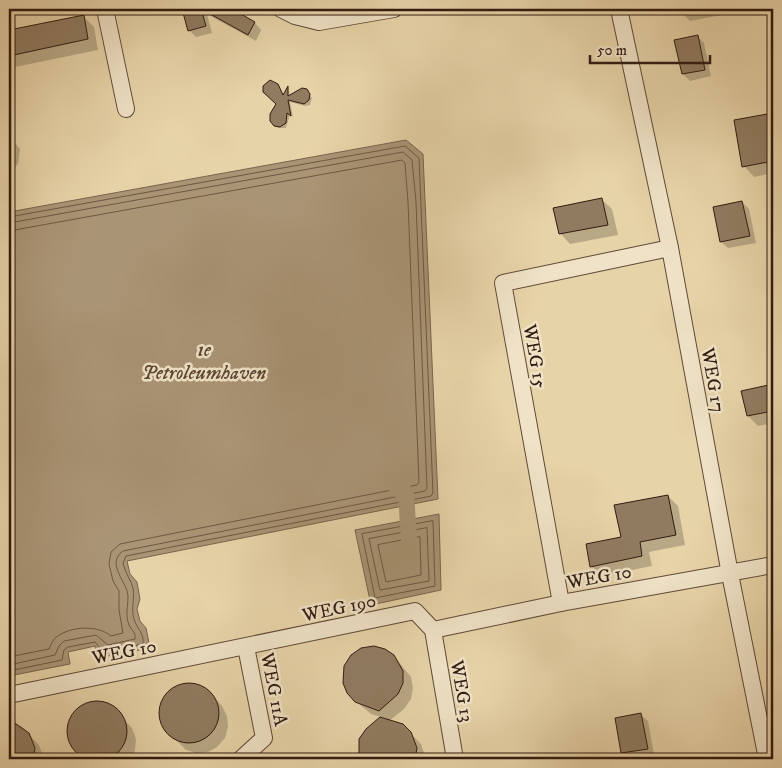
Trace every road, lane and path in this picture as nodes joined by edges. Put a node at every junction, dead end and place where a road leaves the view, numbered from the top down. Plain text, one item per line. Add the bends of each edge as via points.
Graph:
1 (105, 9) edge
2 (281, 9) edge
3 (394, 9) edge
4 (619, 9) edge
5 (126, 109) dead end
6 (670, 248) junction
7 (773, 565) edge
8 (730, 574) junction
9 (561, 603) junction
10 (433, 630) junction
11 (246, 647) junction
12 (9, 695) edge
13 (241, 759) edge
14 (455, 759) edge
15 (767, 759) edge

1 - 5 lane
2 - 3 lane via 319,22
4 - 6 lane, WEG 17
6 - 8 lane, WEG 17
6 - 9 lane, WEG 15 via 503,283
7 - 8 lane, WEG 10
8 - 9 lane, WEG 10
8 - 15 lane, WEG 17
9 - 10 lane, WEG 10
10 - 11 lane, WEG 190 via 415,611
10 - 14 lane, WEG 13
11 - 12 lane, WEG 10
11 - 13 lane, WEG 11A via 264,738

